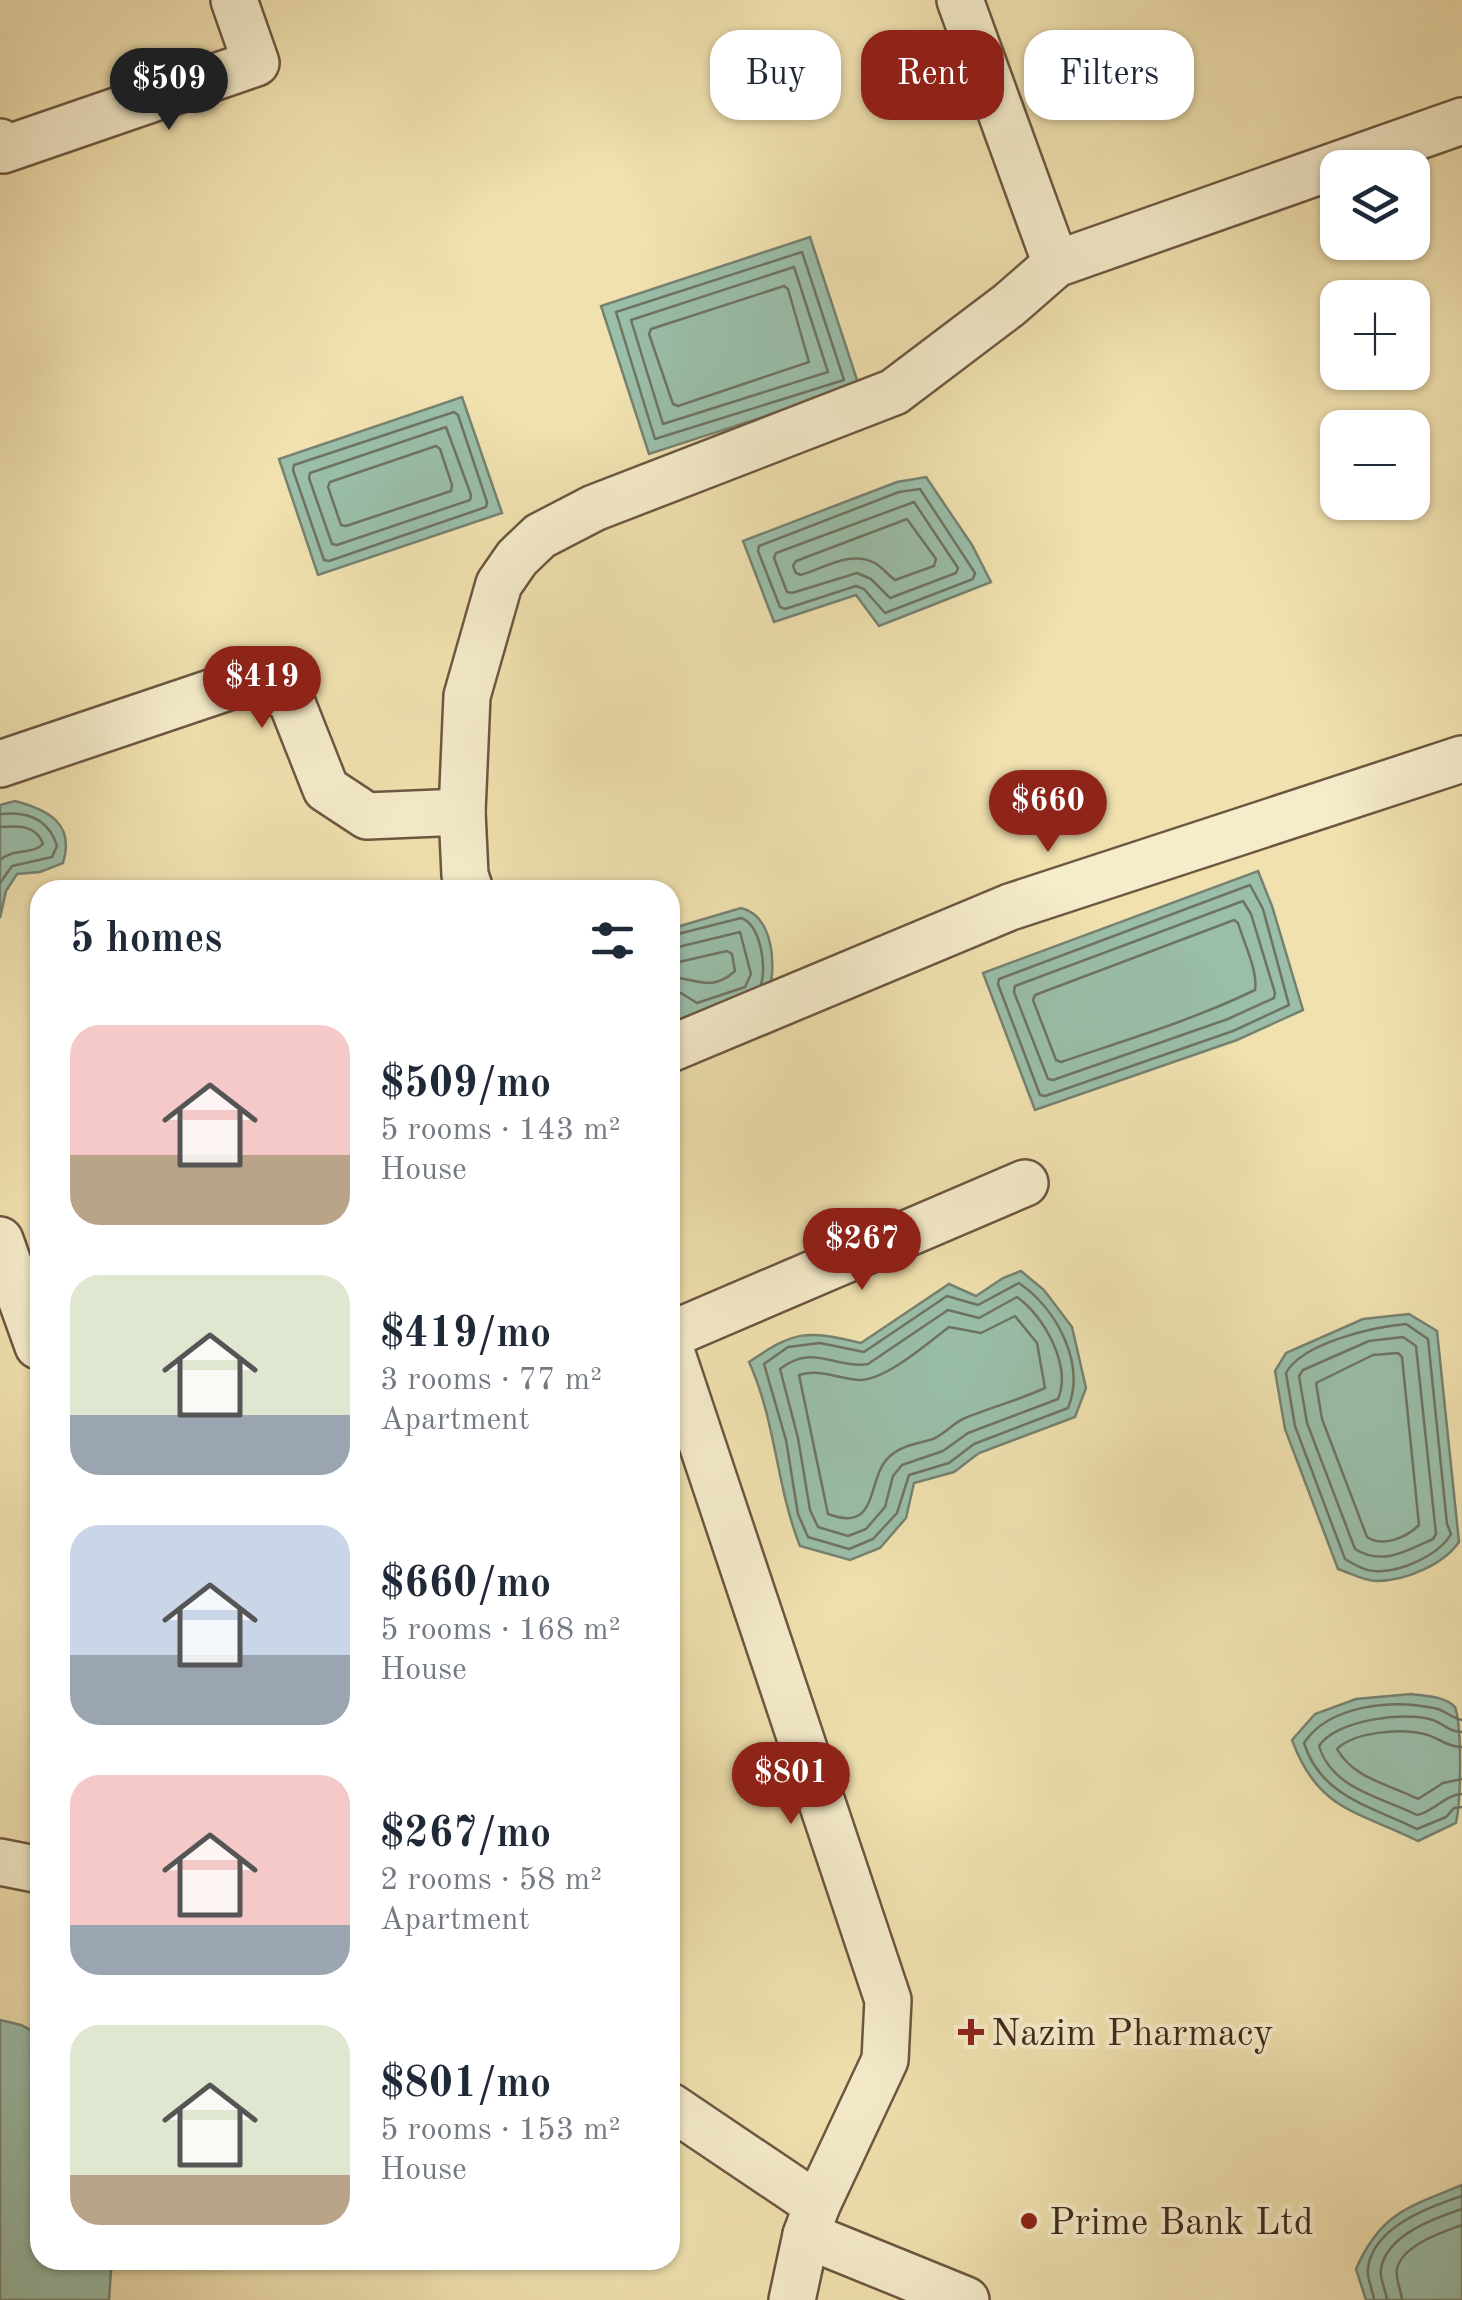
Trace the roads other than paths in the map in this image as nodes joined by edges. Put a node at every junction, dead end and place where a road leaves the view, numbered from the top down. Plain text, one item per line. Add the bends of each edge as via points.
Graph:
1 (234, 0) edge
2 (960, 0) edge
3 (1462, 120) edge
4 (0, 142) edge
5 (1056, 264) junction
6 (1462, 759) edge
7 (0, 764) edge
8 (462, 812) junction
9 (467, 880) edge
10 (680, 1045) edge
11 (1025, 1182) dead end
12 (0, 1240) edge
13 (30, 1323) edge
14 (680, 1331) edge
15 (680, 1378) edge
16 (0, 1862) edge
17 (30, 1868) edge
18 (680, 2114) edge
19 (811, 2220) junction
20 (792, 2300) edge
21 (966, 2300) edge

1 - 4 street via 256,63 3,150
2 - 5 street
3 - 5 street
5 - 8 street via 894,392 594,508 540,536 500,584 467,696
6 - 10 street via 1010,906
7 - 8 street via 246,680 290,698 326,789 367,816
8 - 9 street
11 - 14 street
12 - 13 street
15 - 19 street via 888,2000 885,2060
16 - 17 street
18 - 19 street
19 - 20 street
19 - 21 street

